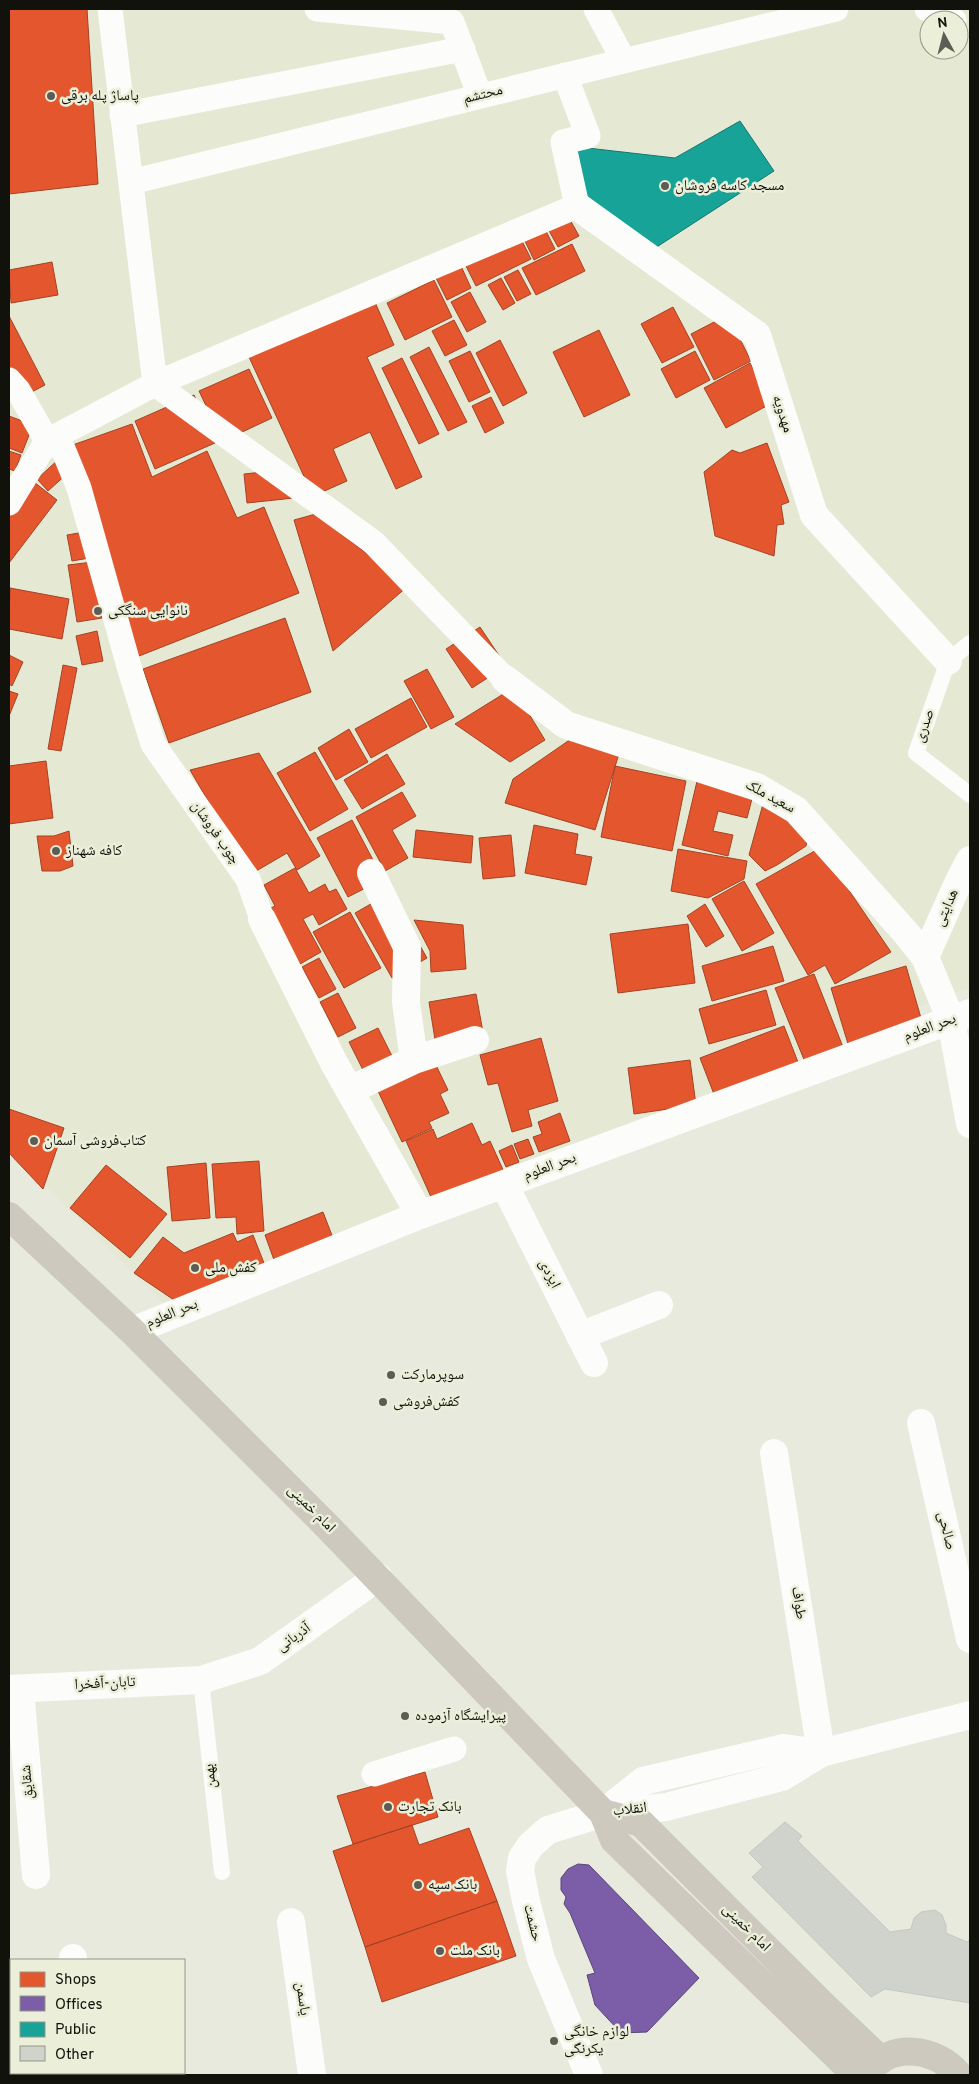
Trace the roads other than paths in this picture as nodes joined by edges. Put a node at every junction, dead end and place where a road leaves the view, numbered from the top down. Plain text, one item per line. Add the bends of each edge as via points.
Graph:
1 (110, 9) edge
2 (317, 9) edge
3 (596, 9) edge
4 (836, 9) edge
5 (450, 16) edge
6 (463, 49) junction
7 (624, 61) junction
8 (565, 75) junction
9 (480, 96) junction
10 (122, 116) junction
11 (130, 182) junction
12 (577, 206) junction
13 (9, 380) edge
14 (155, 384) junction
15 (47, 441) junction
16 (9, 503) edge
17 (970, 643) edge
18 (948, 661) junction
19 (506, 679) joint
20 (970, 795) edge
21 (970, 860) edge
22 (371, 872) dead end
23 (262, 919) joint
24 (925, 957) junction
25 (961, 1016) edge
26 (476, 1040) dead end
27 (414, 1060) junction
28 (350, 1090) junction
29 (970, 1124) edge
30 (504, 1184) junction
31 (420, 1215) junction
32 (9, 1216) edge
33 (659, 1305) dead end
34 (132, 1330) junction
35 (580, 1336) junction
36 (594, 1363) dead end
37 (922, 1423) dead end
38 (774, 1453) dead end
39 (378, 1577) junction
40 (970, 1639) edge
41 (201, 1680) junction
42 (14, 1689) edge
43 (970, 1715) edge
44 (454, 1750) dead end
45 (820, 1753) junction
46 (374, 1774) dead end
47 (603, 1813) junction
48 (222, 1872) dead end
49 (36, 1875) dead end
50 (291, 1922) dead end
51 (873, 2068) edge
52 (312, 2075) edge
53 (589, 2075) edge
54 (856, 2075) edge
55 (959, 2075) edge

1 - 10 street
2 - 5 street
3 - 7 street
4 - 7 street, محتشم
5 - 6 street
6 - 9 street
6 - 10 street
7 - 8 street, محتشم
8 - 9 street, محتشم
8 - 12 street via 588,136 564,142
9 - 11 street, محتشم
10 - 11 street
11 - 14 street
12 - 14 street
12 - 18 street, مهدویه via 757,334 814,515
13 - 15 street
14 - 15 street
14 - 19 street via 373,542
15 - 16 street
15 - 23 street, چوب فروشان via 63,449 79,488 153,744 248,880
17 - 18 lane
18 - 20 lane, صدری via 916,753
19 - 24 street, سعید ملک via 566,725 757,787 796,810
21 - 24 street, هدایتی
22 - 27 street via 407,947 406,1002
23 - 28 street, چوب فروشان
24 - 25 street, سعید ملک
25 - 29 street, سعید ملک
25 - 30 street, بحر العلوم
26 - 27 street
27 - 28 street
28 - 31 street, چوب فروشان
30 - 31 street, بحر العلوم
30 - 35 street, ایزدی
31 - 34 street, بحر العلوم
32 - 34 main road, امام خمینی
33 - 35 street
34 - 39 main road, امام خمینی
35 - 36 street, ایزدی
37 - 40 street, صالحی
38 - 45 street, طواف
39 - 41 street, آذربانی via 260,1661
39 - 47 main road, امام خمینی
41 - 42 street, تابان-آفخرا
41 - 48 lane, بهمن
42 - 49 street, شقایق
43 - 45 street, انقلاب
44 - 46 street
45 - 47 street, انقلاب via 784,1748 643,1781
47 - 51 main road, امام خمینی via 641,1823 817,1999
47 - 53 street, حشمت via 548,1830 522,1858 520,1871 541,1959
47 - 54 main road, امام خمینی via 614,1840
50 - 52 street, یاسمن
51 - 55 main road via 898,2052 917,2051 935,2056

